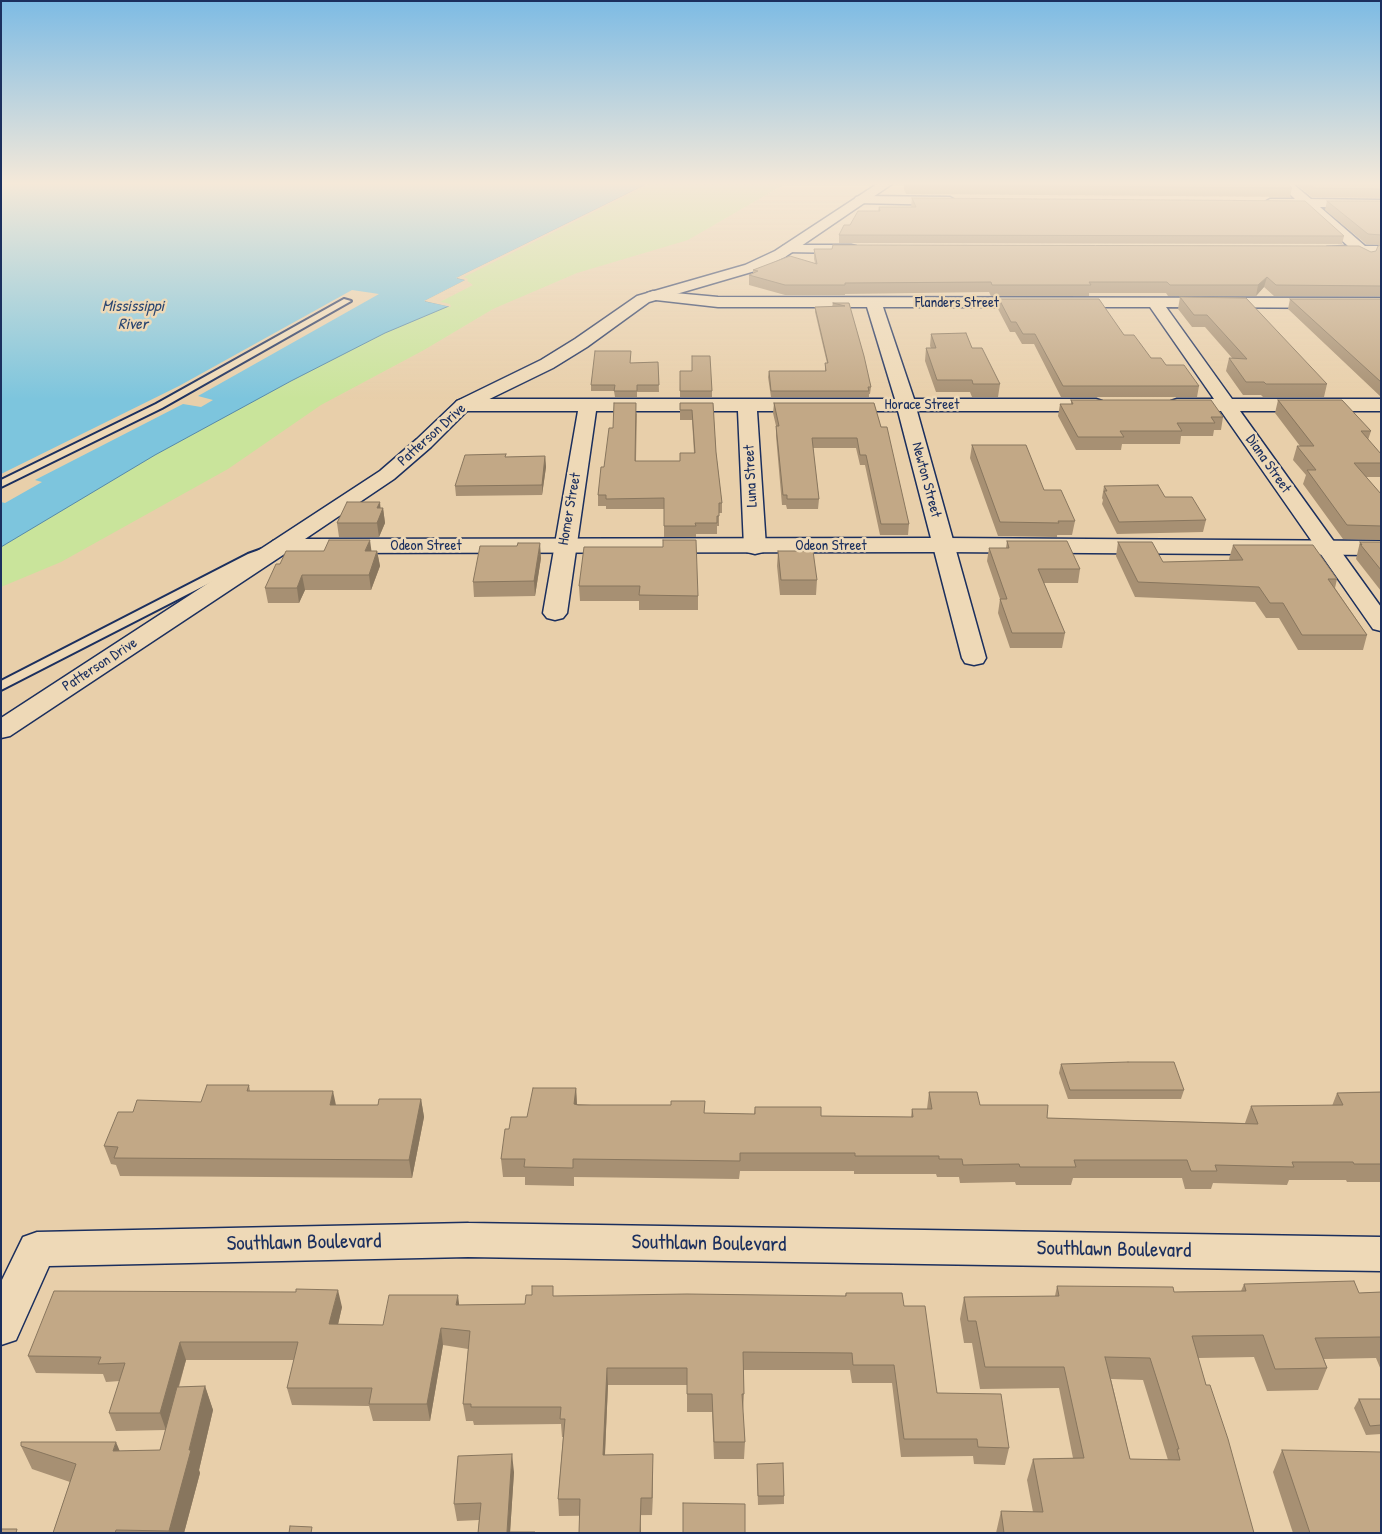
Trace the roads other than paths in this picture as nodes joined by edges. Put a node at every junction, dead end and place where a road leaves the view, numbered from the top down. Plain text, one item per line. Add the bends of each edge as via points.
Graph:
1 (775, 256) edge
2 (1369, 256) edge
3 (1381, 266) edge
4 (653, 296) junction
5 (347, 301) dead end
6 (874, 303) junction
7 (1155, 303) junction
8 (1381, 303) edge
9 (906, 404) junction
10 (463, 405) junction
11 (588, 405) junction
12 (1110, 405) edge
13 (1159, 405) edge
14 (1227, 405) junction
15 (1381, 405) edge
16 (747, 406) junction
17 (1, 484) edge
18 (943, 545) junction
19 (281, 546) junction
20 (564, 547) junction
21 (754, 547) junction
22 (1327, 548) junction
23 (1381, 548) edge
24 (554, 613) dead end
25 (1381, 624) edge
26 (974, 658) dead end
27 (1, 686) edge
28 (1, 730) edge
29 (1381, 1254) edge
30 (1, 1326) edge

1 - 4 street, Patterson Drive via 750,268
2 - 3 street
4 - 6 street, Flanders Street via 718,302
4 - 10 street, Patterson Drive via 632,305 547,364
5 - 17 lane via 159,406
6 - 7 street, Flanders Street
6 - 9 street, Newton Street
7 - 8 street, Flanders Street
7 - 14 street, Diana Street
9 - 12 street, Horace Street
9 - 16 street, Horace Street
9 - 18 street, Newton Street
10 - 11 street, Horace Street
10 - 19 street, Patterson Drive via 387,476
11 - 16 street, Horace Street
11 - 20 street, Homer Street
13 - 14 street
14 - 15 street
14 - 22 street, Diana Street
16 - 21 street, Luna Street
18 - 21 street, Odeon Street
18 - 22 street, Odeon Street
18 - 26 street, Newton Street
19 - 20 street, Odeon Street
19 - 27 lane via 252,556
19 - 28 street, Patterson Drive
20 - 21 street, Odeon Street
20 - 24 street, Homer Street
22 - 23 street, Odeon Street
22 - 25 street, Diana Street
29 - 30 street, Southlawn Boulevard via 468,1240 37,1249

